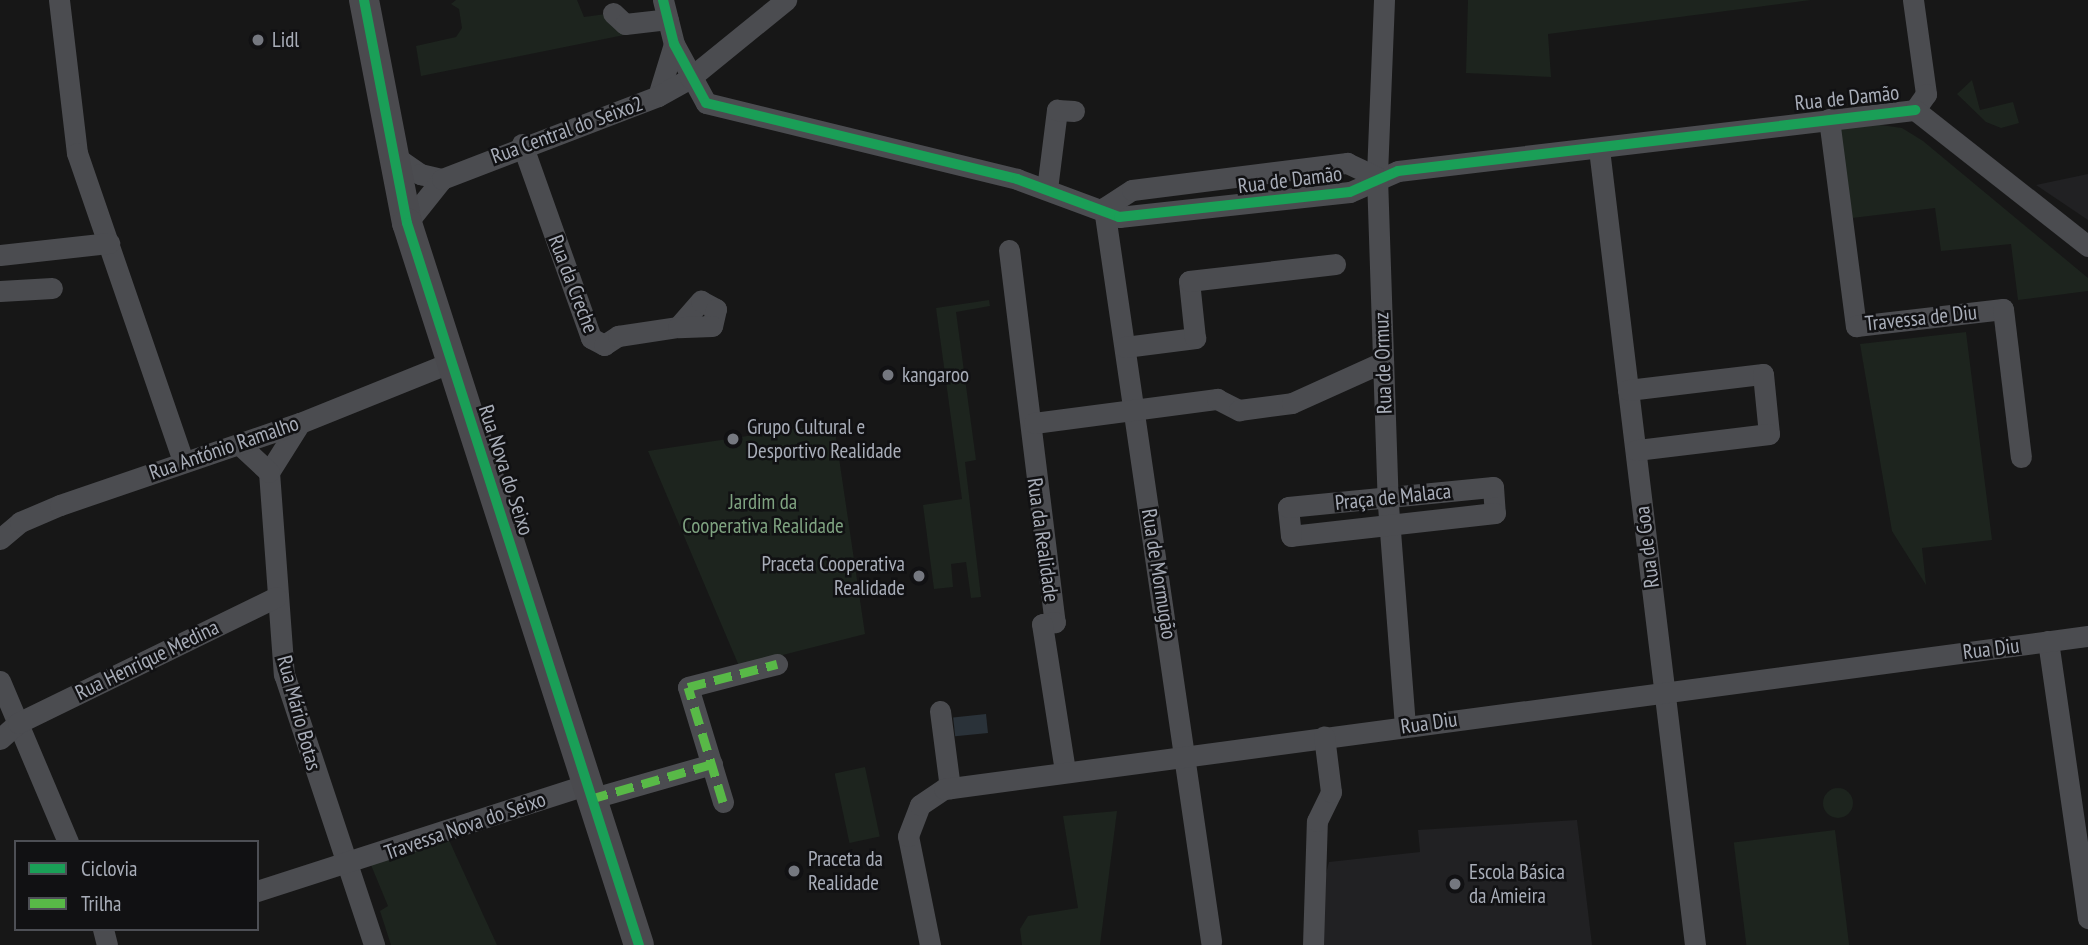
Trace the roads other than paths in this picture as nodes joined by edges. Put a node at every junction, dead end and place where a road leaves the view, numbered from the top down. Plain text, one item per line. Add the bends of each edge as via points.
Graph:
1 (60, 0) edge
2 (364, 0) edge
3 (786, 0) edge
4 (1384, 0) edge
5 (1913, 0) edge
6 (666, 10) edge
7 (612, 13) dead end
8 (674, 44) junction
9 (690, 78) junction
10 (658, 96) junction
11 (1915, 110) junction
12 (1074, 111) dead end
13 (1829, 119) junction
14 (522, 144) junction
15 (1599, 149) junction
16 (390, 153) junction
17 (1377, 177) junction
18 (442, 179) junction
19 (1047, 189) junction
20 (1104, 208) junction
21 (407, 223) junction
22 (109, 243) junction
23 (2088, 246) edge
24 (1009, 250) dead end
25 (0, 255) edge
26 (1335, 264) dead end
27 (52, 288) dead end
28 (0, 291) edge
29 (678, 327) dead end
30 (1125, 347) junction
31 (452, 362) junction
32 (1383, 362) junction
33 (1628, 390) junction
34 (1133, 407) junction
35 (300, 422) junction
36 (1034, 423) junction
37 (239, 444) junction
38 (1636, 450) junction
39 (2021, 457) dead end
40 (183, 461) junction
41 (269, 472) junction
42 (1387, 497) junction
43 (1389, 526) junction
44 (0, 539) edge
45 (276, 597) junction
46 (2088, 636) edge
47 (2048, 641) junction
48 (777, 664) dead end
49 (0, 681) edge
50 (1664, 691) junction
51 (940, 711) dead end
52 (9, 723) edge
53 (1405, 726) junction
54 (1324, 736) junction
55 (0, 739) edge
56 (1187, 755) junction
57 (712, 764) junction
58 (1065, 771) junction
59 (950, 788) junction
60 (588, 792) junction
61 (723, 802) dead end
62 (67, 840) edge
63 (344, 866) junction
64 (259, 890) edge
65 (2088, 918) edge
66 (1212, 941) dead end
67 (374, 945) edge
68 (639, 945) edge
69 (930, 945) edge
70 (1313, 945) edge
71 (1695, 945) edge

1 - 22 street via 77,153
2 - 16 main road, Rua Nova do Seixo
3 - 9 street, Rua Central do Seixo2
4 - 17 street, Rua de Ormuz
5 - 11 street via 1926,94
6 - 7 street via 625,24
6 - 8 street, Rua de Damão
8 - 9 street, Rua de Damão
8 - 10 street
9 - 10 street, Rua Central do Seixo2
9 - 19 street, Rua de Damão via 706,103
10 - 14 street, Rua Central do Seixo2
11 - 13 street, Rua de Damão
11 - 23 street
12 - 19 street via 1057,110
13 - 15 street, Rua de Damão
13 - 39 street, Travessa de Diu via 1856,326 2003,309
14 - 18 street, Rua Central do Seixo2
14 - 29 street, Rua da Creche via 592,338 604,345 618,336
15 - 17 street, Rua de Damão
15 - 33 street, Rua de Goa
16 - 18 street via 420,174
16 - 21 main road, Rua Nova do Seixo
17 - 20 street, Rua de Damão via 1350,192 1135,218
17 - 20 street, Rua de Damão via 1347,163 1132,190
17 - 32 street, Rua de Ormuz
18 - 21 street, Rua Central do Seixo2
19 - 20 street, Rua de Damão
20 - 30 street, Rua de Mormugão
21 - 31 main road, Rua Nova do Seixo
22 - 25 street
22 - 40 street
24 - 36 street, Rua da Realidade
26 - 30 street via 1189,281 1195,338
27 - 28 street
30 - 34 street, Rua de Mormugão
31 - 35 street, Rua António Ramalho
31 - 60 main road, Rua Nova do Seixo
32 - 34 street via 1292,403 1239,410 1217,399
32 - 42 street, Rua de Ormuz
33 - 38 street, Rua de Goa
33 - 38 street via 1763,374 1769,435
34 - 36 street
34 - 56 street, Rua de Mormugão
35 - 37 street, Rua António Ramalho
35 - 41 street
36 - 58 street, Rua da Realidade via 1029,447 1055,622 1042,624
37 - 40 street, Rua António Ramalho
37 - 41 street
38 - 50 street, Rua de Goa
40 - 44 street, Rua António Ramalho via 30,517
41 - 45 street, Rua Mário Botas
42 - 43 street, Rua de Ormuz
42 - 43 street, Praça de Malaca via 1288,507 1291,536
42 - 43 street, Praça de Malaca via 1493,487 1495,513
43 - 53 street, Rua de Ormuz
45 - 52 street, Rua Henrique Medina
45 - 63 street, Rua Mário Botas via 284,674
46 - 47 street, Rua Diu
47 - 50 street, Rua Diu
47 - 65 street
48 - 57 street via 688,687
49 - 52 street
50 - 53 street, Rua Diu
50 - 71 street, Rua de Goa
51 - 59 street
52 - 55 street, Rua Henrique Medina
52 - 62 street
53 - 54 street, Rua Diu
54 - 56 street, Rua Diu
54 - 70 street via 1331,792 1317,821
56 - 58 street, Rua Diu
56 - 66 street, Rua de Mormugão
57 - 60 street, Travessa Nova do Seixo
57 - 61 street
58 - 59 street, Rua Diu
59 - 69 street, Rua Diu via 920,805 908,836
60 - 63 street, Travessa Nova do Seixo
60 - 68 main road, Rua Nova do Seixo
63 - 64 street, Travessa Nova do Seixo
63 - 67 street, Rua Mário Botas

